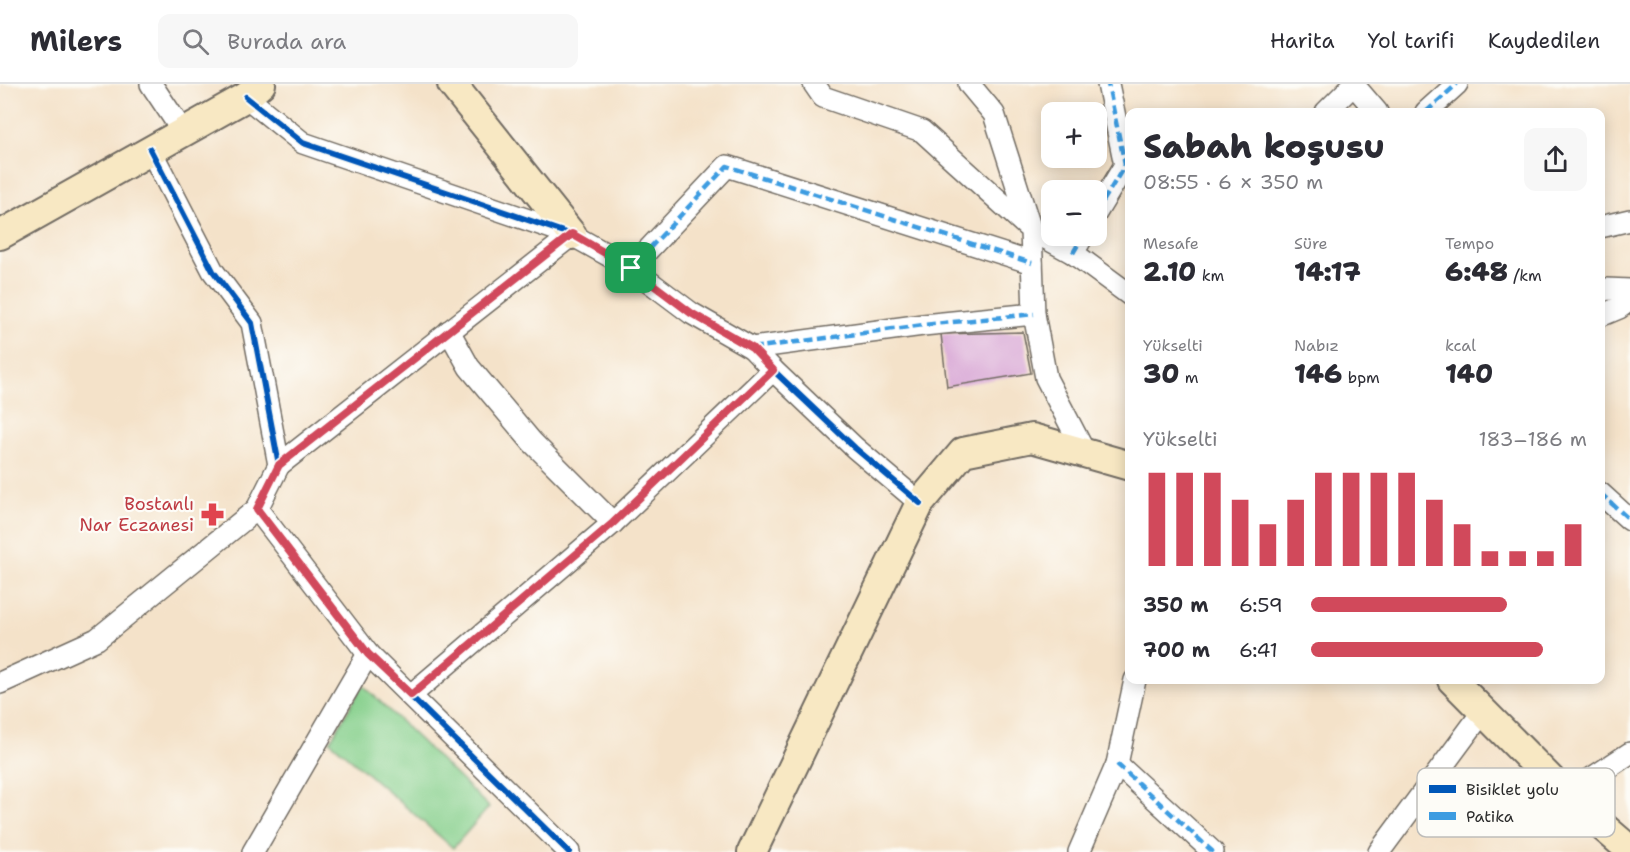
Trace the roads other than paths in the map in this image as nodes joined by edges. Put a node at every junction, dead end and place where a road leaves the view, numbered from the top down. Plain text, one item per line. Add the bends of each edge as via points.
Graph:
1 (151, 84) edge
2 (452, 84) edge
3 (814, 84) edge
4 (969, 84) edge
5 (1108, 84) edge
6 (1354, 84) edge
7 (1457, 84) edge
8 (254, 90) edge
9 (1330, 108) edge
10 (1374, 108) edge
11 (1430, 108) edge
12 (183, 132) junction
13 (150, 149) junction
14 (1107, 195) edge
15 (1630, 220) edge
16 (1605, 226) edge
17 (1031, 230) junction
18 (1041, 233) edge
19 (572, 234) junction
20 (0, 235) edge
21 (1080, 246) edge
22 (1032, 264) junction
23 (631, 268) junction
24 (1125, 290) edge
25 (1605, 290) edge
26 (1630, 290) edge
27 (1630, 300) edge
28 (1034, 314) junction
29 (1605, 314) edge
30 (449, 330) junction
31 (752, 348) junction
32 (773, 370) junction
33 (1085, 453) junction
34 (279, 465) junction
35 (1125, 465) edge
36 (1605, 498) edge
37 (920, 503) junction
38 (257, 509) junction
39 (1630, 520) edge
40 (613, 523) junction
41 (368, 654) junction
42 (0, 683) edge
43 (1134, 684) edge
44 (1456, 684) edge
45 (411, 695) junction
46 (1484, 710) junction
47 (1630, 753) edge
48 (1117, 764) junction
49 (1441, 768) edge
50 (1540, 768) edge
51 (1607, 768) edge
52 (1417, 800) edge
53 (1615, 837) edge
54 (1630, 850) edge
55 (254, 852) edge
56 (569, 852) edge
57 (752, 852) edge
58 (1078, 852) edge
59 (1213, 852) edge
60 (1378, 852) edge

1 - 12 street
2 - 19 street
3 - 17 street via 823,98 922,131
4 - 17 street via 994,114
5 - 14 street via 1125,165
6 - 9 street
6 - 10 street
7 - 11 street
8 - 12 street
8 - 19 street via 303,143
12 - 13 street
13 - 20 street
13 - 34 street via 213,271 252,322
15 - 16 street
17 - 18 street
17 - 22 street
19 - 23 street
19 - 30 street
21 - 24 street
22 - 23 street via 727,166
22 - 28 street
23 - 31 street via 691,313
25 - 26 street
27 - 29 street
28 - 31 street
28 - 33 street via 1046,378
30 - 34 street
30 - 40 street via 483,384 532,441
31 - 32 street
32 - 37 street
32 - 40 street
33 - 35 street
33 - 37 street via 1032,438 963,452
34 - 38 street
36 - 39 street
37 - 57 street
38 - 41 street
38 - 42 street via 97,639
40 - 45 street
41 - 45 street
41 - 55 street
43 - 48 street
44 - 46 street
45 - 56 street
46 - 49 street
46 - 50 street
47 - 51 street
48 - 58 street
48 - 59 street
52 - 60 street
53 - 54 street

